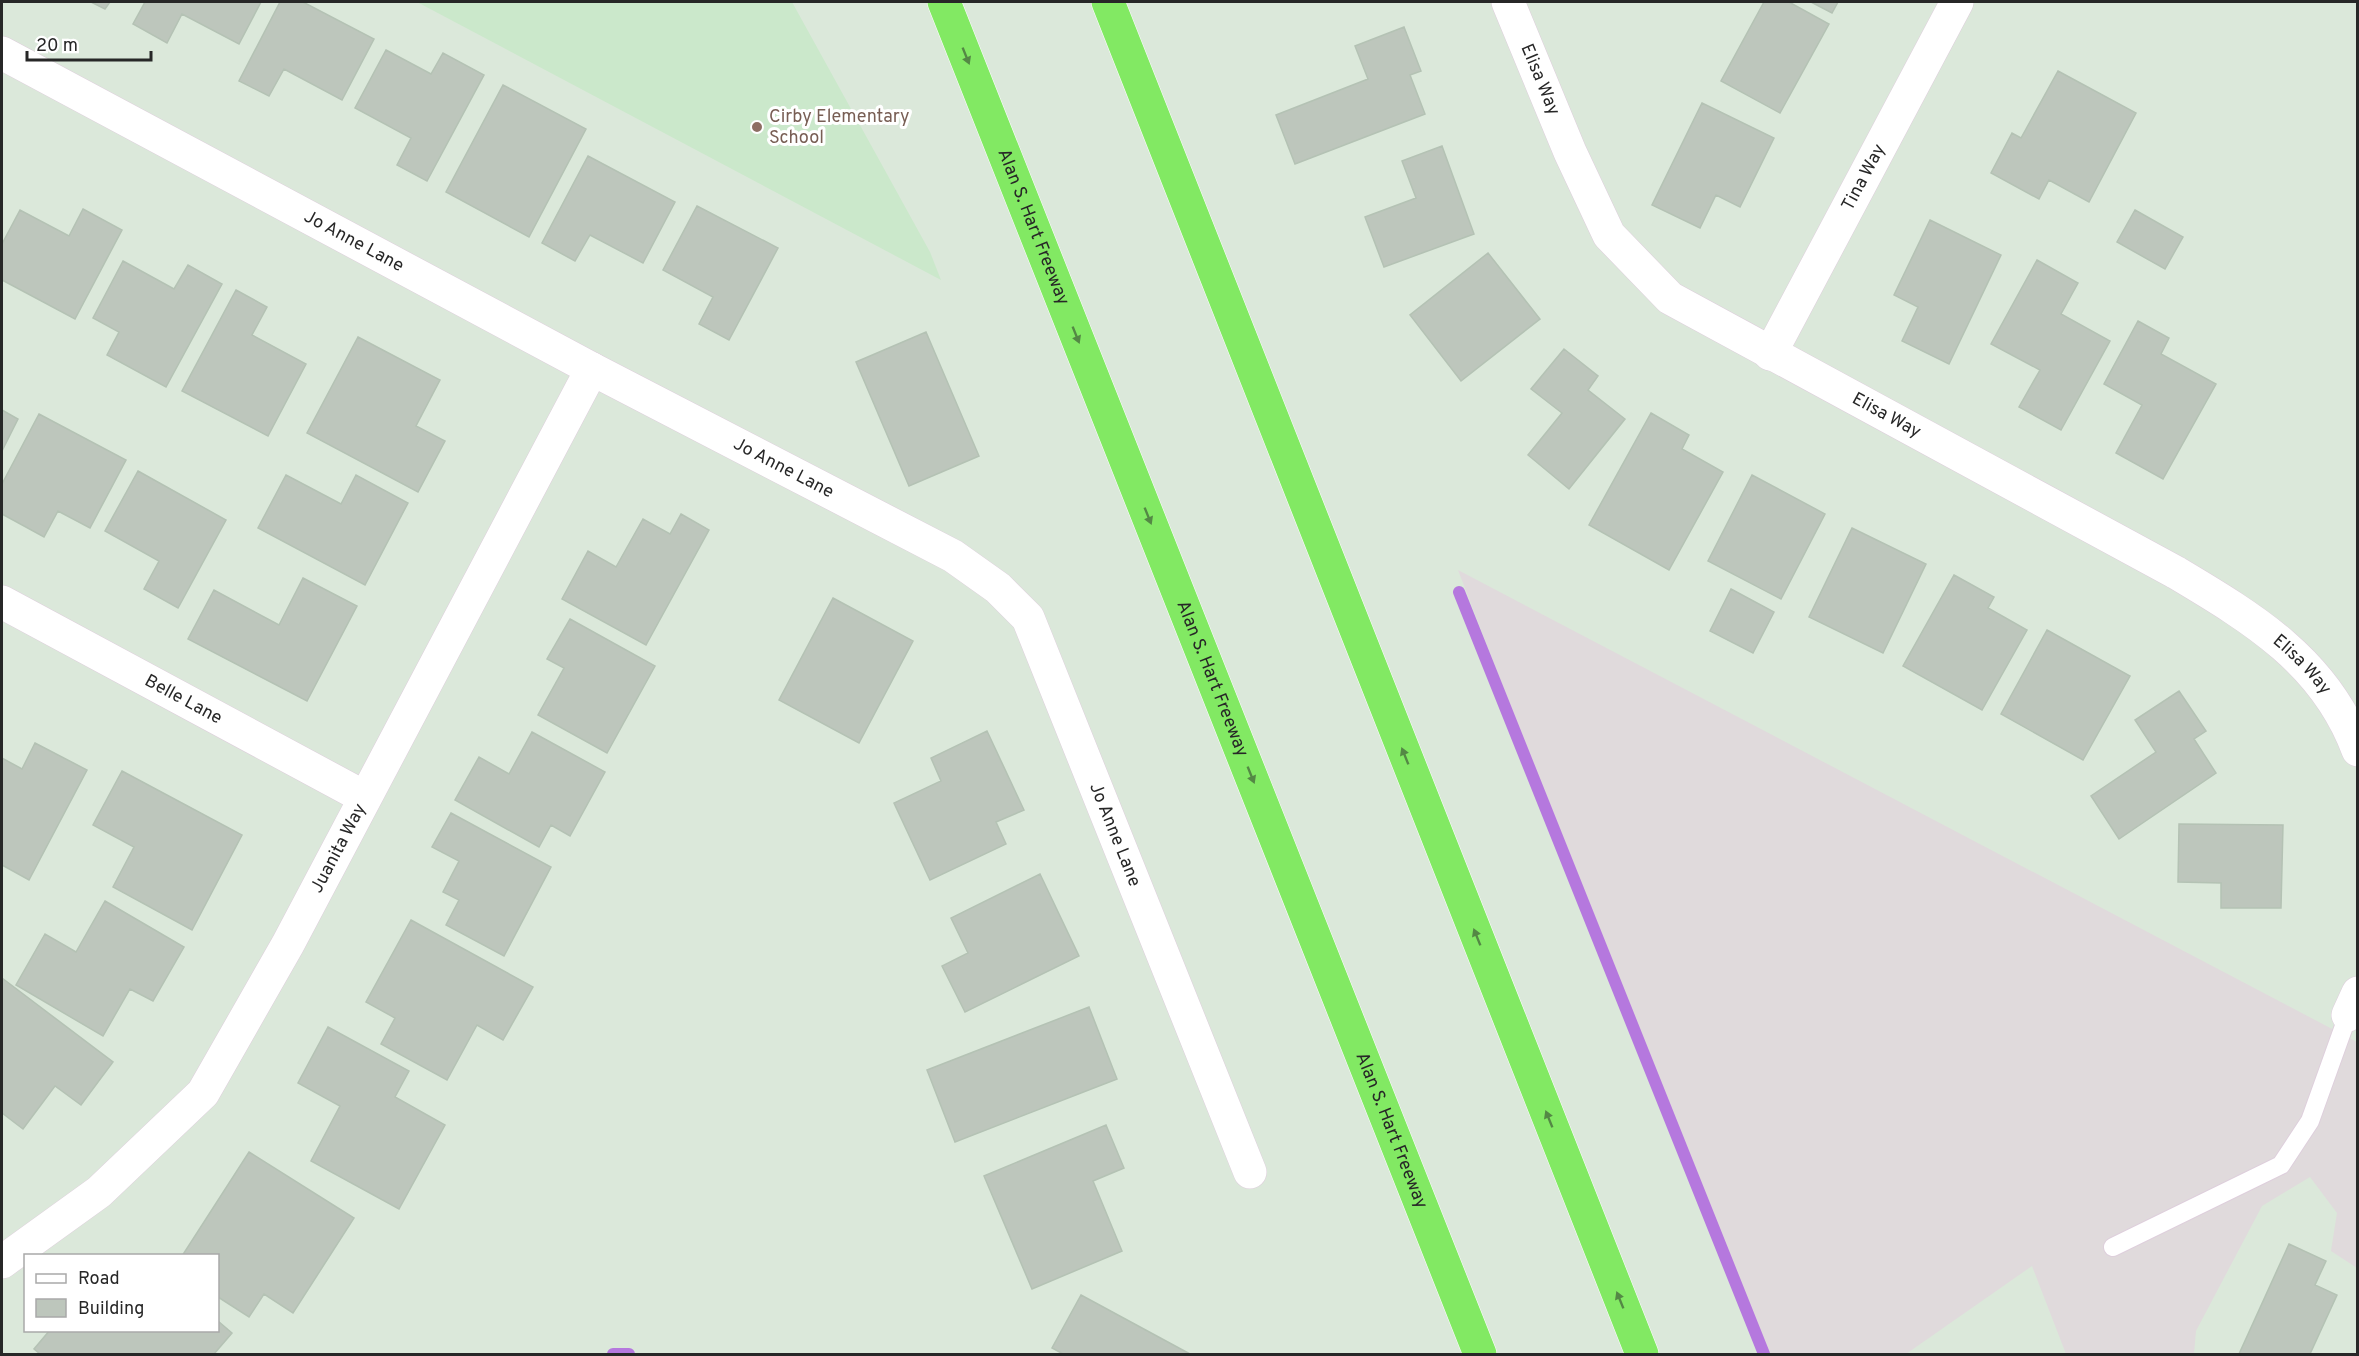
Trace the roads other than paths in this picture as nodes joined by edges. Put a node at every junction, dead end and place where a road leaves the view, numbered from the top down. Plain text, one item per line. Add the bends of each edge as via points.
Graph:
1 (944, 2) edge
2 (1108, 2) edge
3 (1508, 2) edge
4 (1957, 2) edge
5 (2, 53) edge
6 (1770, 354) junction
7 (592, 369) junction
8 (2, 602) edge
9 (2358, 750) edge
10 (364, 797) junction
11 (2353, 1004) edge
12 (1250, 1172) dead end
13 (2113, 1247) dead end
14 (2, 1262) edge
15 (1480, 1354) edge
16 (1642, 1354) edge

1 -> 15 highway, Alan S. Hart Freeway
16 -> 2 highway
3 - 6 street, Elisa Way via 1608,235 1670,298
4 - 6 street, Tina Way
5 - 7 street, Jo Anne Lane
6 - 9 street, Elisa Way via 2175,572 2247,615 2311,668 2352,733
7 - 10 street, Juanita Way
7 - 12 street, Jo Anne Lane via 953,556 998,588 1028,618
8 - 10 street, Belle Lane
10 - 14 street, Juanita Way via 288,944 203,1094 99,1192
11 - 13 lane via 2310,1121 2281,1165

